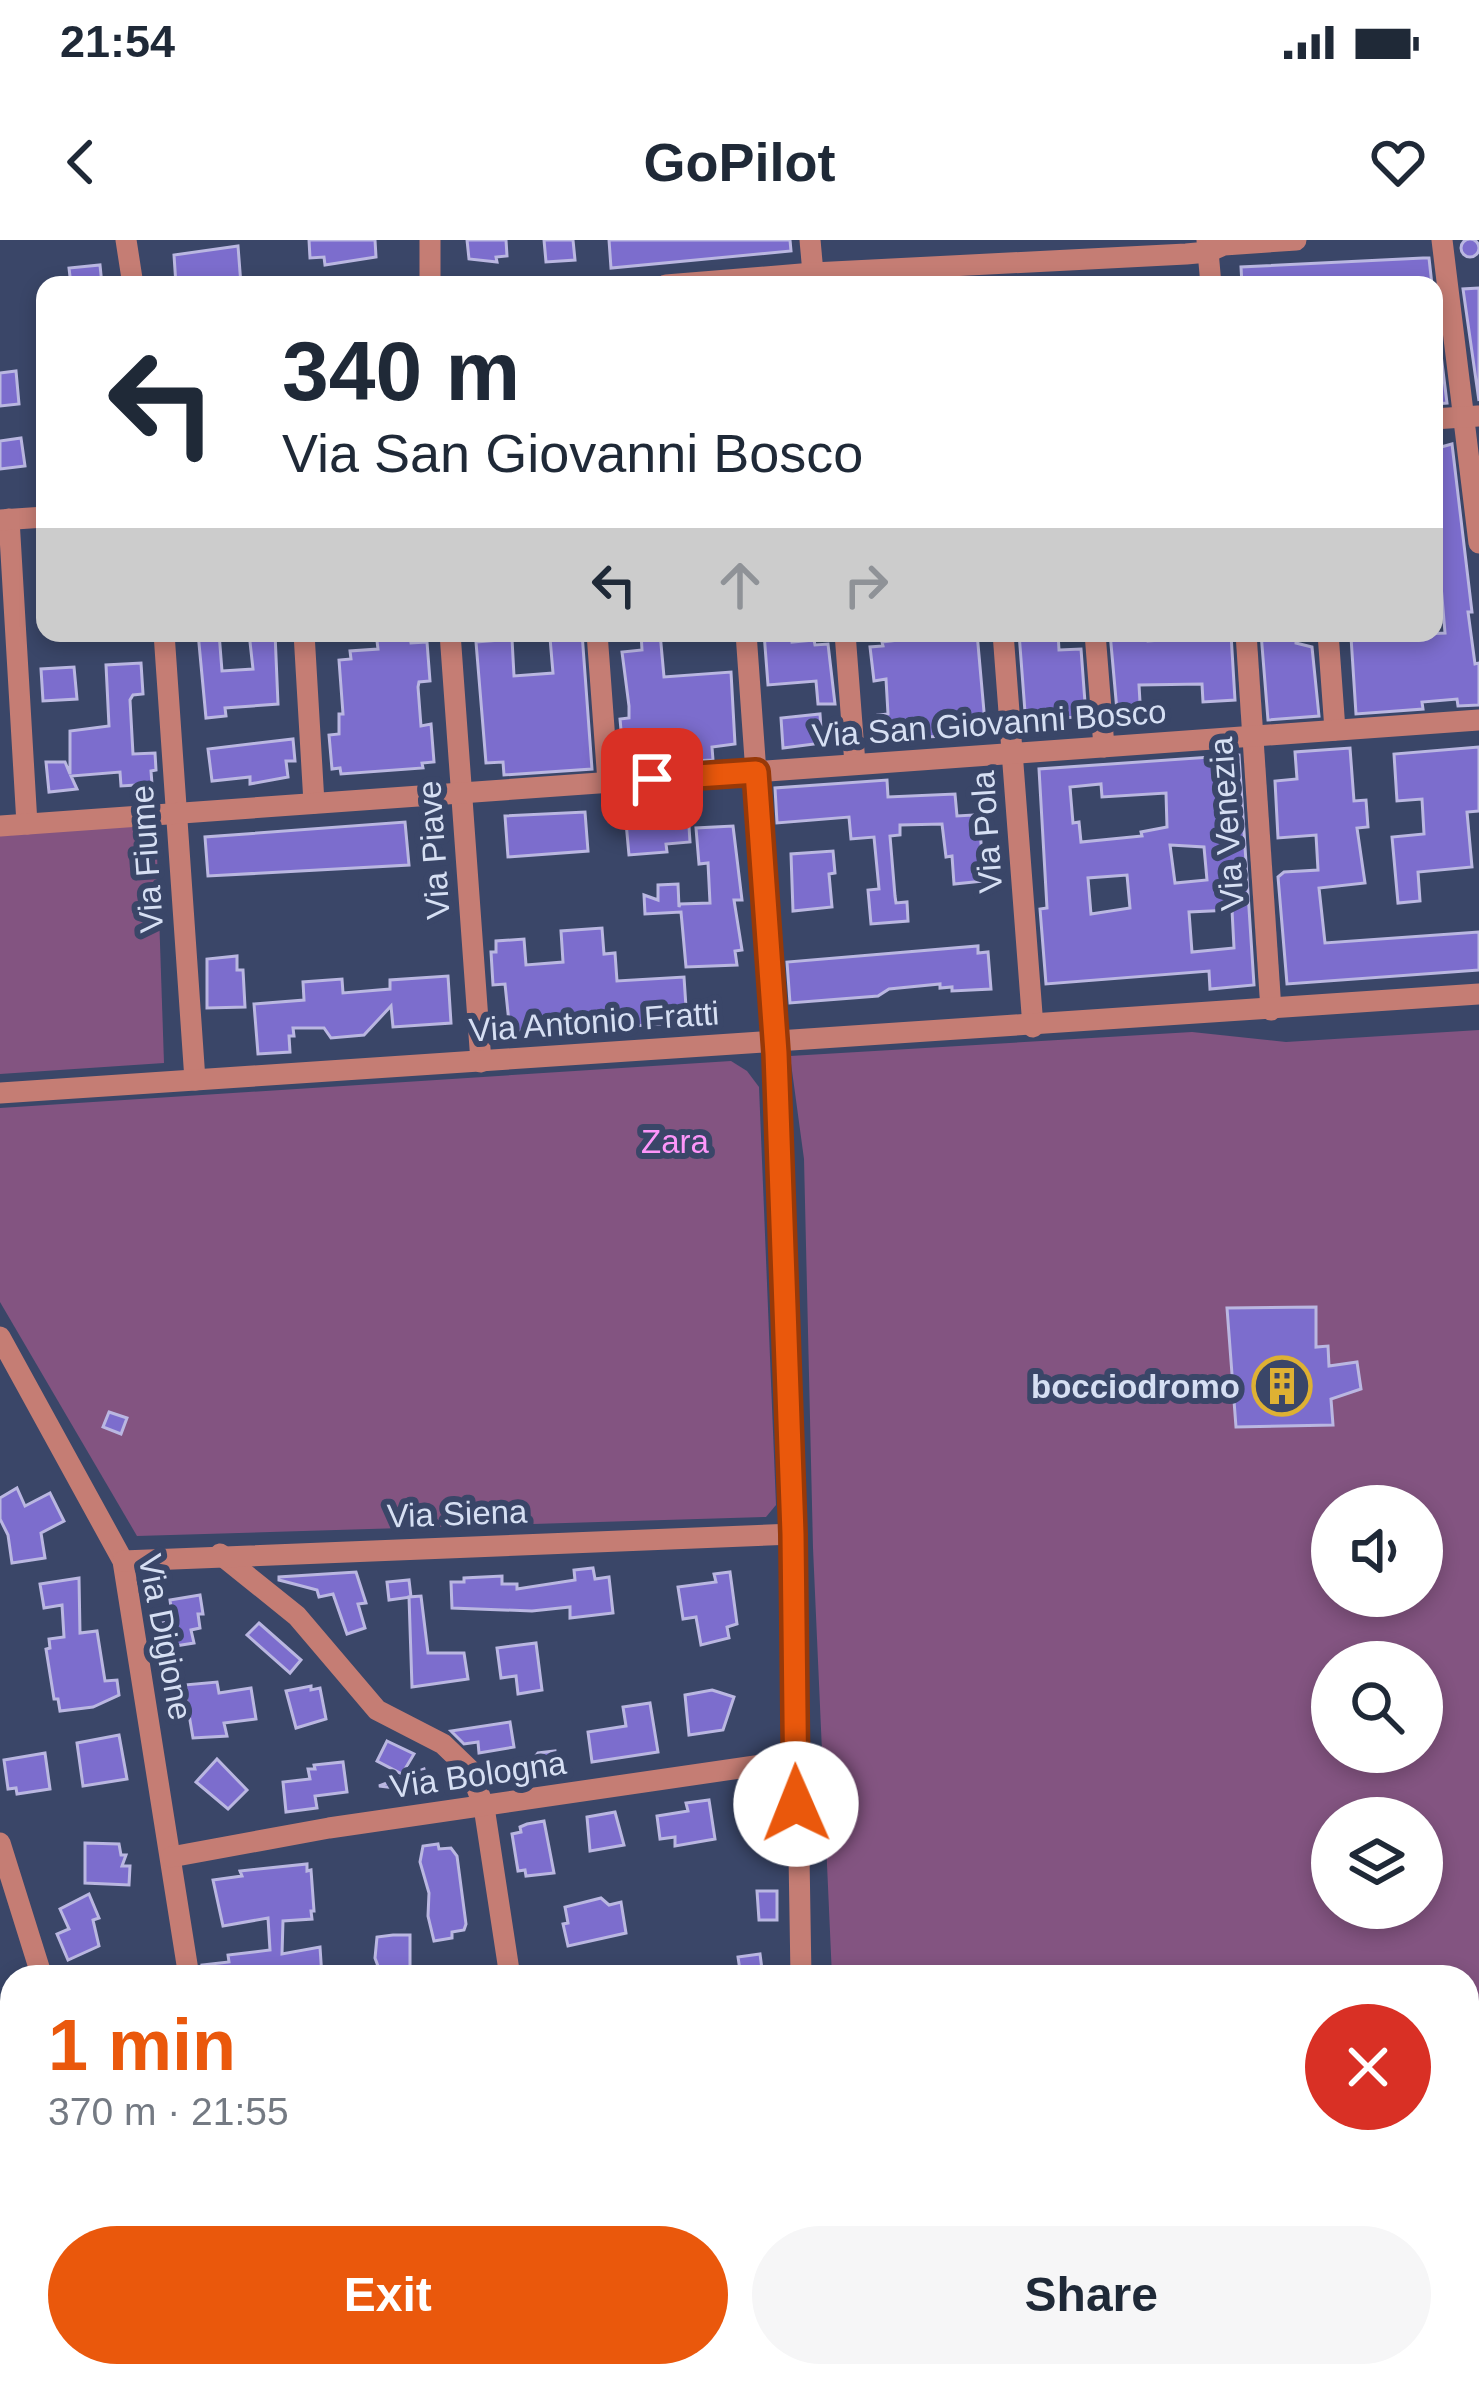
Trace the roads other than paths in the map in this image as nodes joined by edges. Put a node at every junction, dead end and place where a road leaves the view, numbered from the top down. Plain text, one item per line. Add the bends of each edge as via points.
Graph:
1 (126, 240) edge
2 (430, 240) edge
3 (810, 240) edge
4 (1296, 240) edge
5 (1442, 240) edge
6 (1208, 246) edge
7 (813, 273) junction
8 (132, 276) edge
9 (430, 276) edge
10 (776, 276) edge
11 (1210, 276) edge
12 (1472, 417) edge
13 (36, 517) edge
14 (4, 519) edge
15 (1479, 543) edge
16 (165, 642) edge
17 (305, 642) edge
18 (451, 642) edge
19 (598, 642) edge
20 (747, 642) edge
21 (846, 642) edge
22 (1004, 642) edge
23 (1096, 642) edge
24 (1247, 642) edge
25 (1329, 642) edge
26 (1479, 720) edge
27 (1335, 730) junction
28 (1253, 738) junction
29 (1104, 747) junction
30 (1013, 752) junction
31 (855, 764) junction
32 (756, 772) junction
33 (608, 782) junction
34 (462, 793) junction
35 (314, 803) junction
36 (176, 813) junction
37 (27, 824) junction
38 (0, 826) edge
39 (1479, 994) edge
40 (1271, 1010) junction
41 (1033, 1027) junction
42 (776, 1042) junction
43 (481, 1062) junction
44 (195, 1080) junction
45 (0, 1093) edge
46 (0, 1337) edge
47 (793, 1534) junction
48 (220, 1555) junction
49 (123, 1561) junction
50 (795, 1760) junction
51 (484, 1807) junction
52 (0, 1844) edge
53 (171, 1858) junction
54 (38, 1965) edge
55 (187, 1965) edge
56 (508, 1965) edge
57 (801, 1965) edge

1 - 8 street
2 - 9 street
3 - 7 street
4 - 6 street
5 - 12 street
6 - 7 street
6 - 11 street
7 - 10 street
12 - 15 street
13 - 14 street
14 - 37 street
16 - 36 street, Via Fiume
17 - 35 street
18 - 34 street, Via Piave
19 - 33 street
20 - 32 street
21 - 31 street
22 - 30 street, Via Pola
23 - 29 street
24 - 28 street, Via Venezia
25 - 27 street
26 - 27 street, Via San Giovanni Bosco
27 - 28 street, Via San Giovanni Bosco
28 - 29 street, Via San Giovanni Bosco
28 - 40 street, Via Venezia
29 - 30 street, Via San Giovanni Bosco
30 - 31 street, Via San Giovanni Bosco
30 - 41 street, Via Pola
31 - 32 street, Via San Giovanni Bosco
32 - 33 street, Via San Giovanni Bosco
32 - 42 street
33 - 34 street, Via San Giovanni Bosco
34 - 35 street, Via San Giovanni Bosco
34 - 43 street, Via Piave
35 - 36 street, Via San Giovanni Bosco
36 - 37 street, Via San Giovanni Bosco
36 - 44 street, Via Fiume
37 - 38 street, Via San Giovanni Bosco
39 - 40 street, Via Antonio Fratti
40 - 41 street, Via Antonio Fratti
41 - 42 street, Via Antonio Fratti
42 - 43 street, Via Antonio Fratti
42 - 47 street
43 - 44 street, Via Antonio Fratti
44 - 45 street, Via Antonio Fratti
46 - 49 street, Via Digione
47 - 48 street, Via Siena
47 - 50 street
48 - 49 street, Via Siena
48 - 51 street via 297,1616 368,1702 460,1759
49 - 53 street, Via Digione
50 - 51 street, Via Bologna
50 - 57 street
51 - 53 street, Via Bologna
51 - 56 street
52 - 54 street
53 - 55 street, Via Digione

